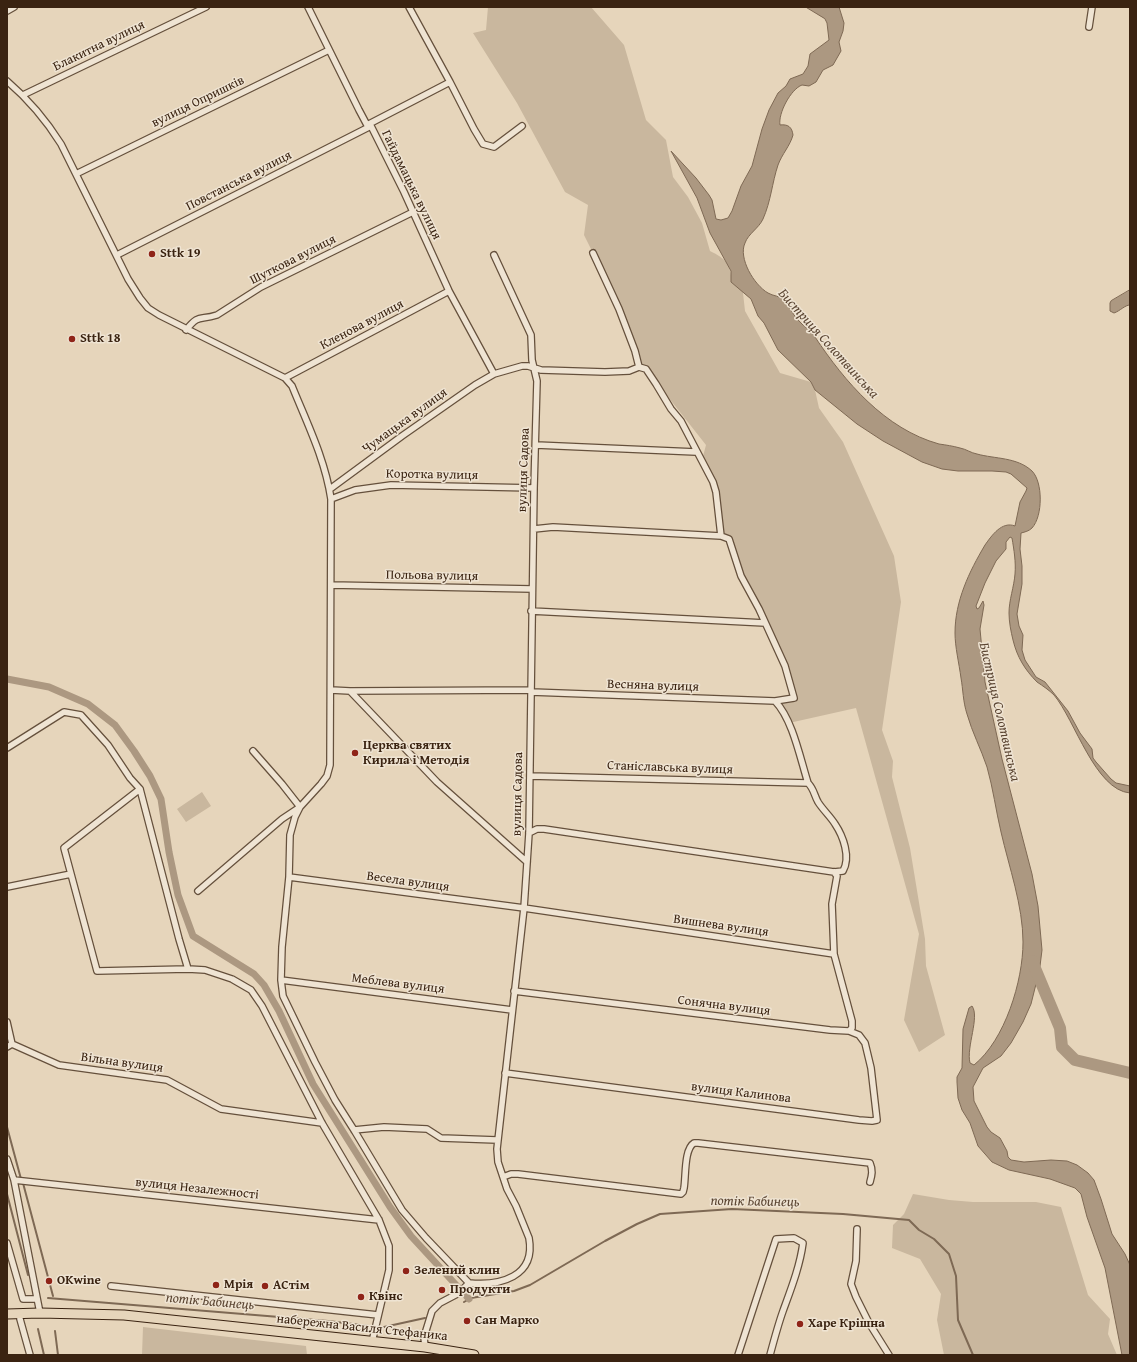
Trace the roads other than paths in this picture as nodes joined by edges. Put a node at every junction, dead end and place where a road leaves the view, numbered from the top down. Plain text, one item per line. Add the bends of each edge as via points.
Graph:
1 (14, 7) edge
2 (206, 7) edge
3 (308, 7) edge
4 (409, 7) edge
5 (1092, 7) edge
6 (7, 11) edge
7 (1089, 27) dead end
8 (329, 50) junction
9 (7, 80) edge
10 (450, 82) junction
11 (23, 95) junction
12 (369, 125) junction
13 (522, 126) dead end
14 (76, 174) junction
15 (413, 212) junction
16 (593, 253) dead end
17 (117, 255) junction
18 (494, 255) dead end
19 (450, 291) junction
20 (186, 330) junction
21 (639, 367) junction
22 (534, 368) junction
23 (494, 374) junction
24 (285, 378) junction
25 (536, 445) junction
26 (696, 452) junction
27 (534, 488) junction
28 (330, 489) junction
29 (331, 499) junction
30 (534, 529) junction
31 (721, 536) junction
32 (331, 585) junction
33 (532, 589) junction
34 (531, 611) junction
35 (765, 623) junction
36 (331, 690) junction
37 (350, 691) junction
38 (531, 691) junction
39 (775, 702) junction
40 (7, 748) edge
41 (253, 751) dead end
42 (530, 776) junction
43 (808, 783) junction
44 (140, 789) junction
45 (300, 808) junction
46 (529, 833) junction
47 (527, 862) junction
48 (834, 872) junction
49 (71, 874) junction
50 (289, 877) junction
51 (7, 887) edge
52 (198, 891) dead end
53 (524, 908) junction
54 (834, 954) junction
55 (188, 969) junction
56 (281, 980) junction
57 (514, 991) junction
58 (512, 1010) junction
59 (7, 1022) edge
60 (849, 1031) junction
61 (10, 1045) edge
62 (505, 1073) junction
63 (322, 1123) junction
64 (354, 1130) junction
65 (497, 1140) junction
66 (7, 1158) edge
67 (503, 1177) junction
68 (14, 1180) junction
69 (870, 1182) dead end
70 (379, 1220) junction
71 (857, 1229) dead end
72 (7, 1243) edge
73 (467, 1285) junction
74 (111, 1286) dead end
75 (38, 1299) junction
76 (40, 1313) junction
77 (7, 1314) edge
78 (378, 1315) junction
79 (20, 1319) dead end
80 (372, 1342) junction
81 (425, 1348) junction
82 (30, 1355) edge
83 (474, 1355) edge
84 (738, 1355) edge
85 (770, 1355) edge
86 (889, 1355) edge

1 - 6 street
2 - 11 street, Блакитна вулиця
3 - 8 street, Гайдамацька вулиця
4 - 10 street
5 - 7 street
8 - 12 street, Гайдамацька вулиця
8 - 14 street, вулиця Опришків
9 - 11 street
10 - 12 street, Повстанська вулиця
10 - 13 street via 483,144 494,147
11 - 14 street via 50,126
12 - 15 street, Гайдамацька вулиця
12 - 17 street, Повстанська вулиця
14 - 17 street
15 - 19 street, Гайдамацька вулиця
15 - 20 street, Шуткова вулиця via 261,287 217,315 195,320
16 - 21 street via 636,351
17 - 20 street via 128,279 148,308
18 - 22 street, вулиця Садова via 531,335
19 - 23 street, Гайдамацька вулиця
19 - 24 street, Кленова вулиця
20 - 24 street
21 - 22 street, Чумацька вулиця via 617,372
21 - 26 street via 646,369 681,421
22 - 23 street, Чумацька вулиця via 522,366
22 - 25 street, вулиця Садова via 537,381
23 - 28 street, Чумацька вулиця
24 - 28 street via 292,386 324,463
25 - 26 street
25 - 27 street, вулиця Садова
26 - 31 street via 716,492
27 - 29 street, Коротка вулиця via 391,484 355,490
27 - 30 street, вулиця Садова
28 - 29 street
29 - 32 street
30 - 31 street via 553,527
30 - 33 street, вулиця Садова
31 - 35 street via 729,539 741,576
32 - 33 street, Польова вулиця
32 - 36 street
33 - 34 street, вулиця Садова
34 - 35 street
34 - 38 street, вулиця Садова
35 - 39 street, Весняна вулиця via 785,666 794,698
36 - 37 street, Весняна вулиця
36 - 45 street via 330,765 327,776
37 - 38 street, Весняна вулиця
37 - 47 street via 437,782
38 - 39 street, Весняна вулиця
38 - 42 street, вулиця Садова
39 - 43 street via 789,723
40 - 44 street via 64,712 81,715 108,745
41 - 45 street
42 - 43 street, Станіславська вулиця
42 - 46 street, вулиця Садова
43 - 48 street via 825,813 841,834 846,866 843,871
44 - 49 street via 64,848
44 - 55 street
45 - 50 street via 290,835
45 - 52 street via 282,819
46 - 47 street, вулиця Садова
46 - 48 street via 544,829
47 - 53 street, вулиця Садова
48 - 54 street via 837,876 832,904
49 - 51 street
49 - 55 street via 97,971
50 - 53 street, Весела вулиця
50 - 56 street
53 - 54 street, Вишнева вулиця
53 - 57 street, вулиця Садова
54 - 60 street via 852,1021 852,1028
55 - 63 street via 205,970 232,979 251,990 262,1006
56 - 58 street, Меблева вулиця
56 - 64 street via 283,996 315,1062
57 - 58 street, вулиця Садова
57 - 60 street, Сонячна вулиця
58 - 62 street, вулиця Садова
59 - 61 street
60 - 62 street, вулиця Калинова via 859,1035 865,1043 871,1068 877,1120 859,1120
61 - 63 street, Вільна вулиця via 59,1065 167,1080 220,1109
62 - 65 street, вулиця Садова
63 - 70 street
64 - 65 street via 384,1127 427,1129 441,1138
64 - 73 street via 402,1210
65 - 67 street, вулиця Садова via 498,1162
66 - 68 street
67 - 69 street via 518,1174 681,1194 690,1148 694,1143 698,1143 870,1163
67 - 73 street, вулиця Садова via 529,1238 531,1246 528,1261 520,1272 509,1280
68 - 70 street, вулиця Незалежності
68 - 75 street
70 - 78 street via 389,1246 389,1270
71 - 86 street via 856,1261 851,1284 869,1323
72 - 75 street via 23,1300
73 - 81 street via 459,1294 440,1303 432,1311 424,1337
74 - 78 street
75 - 76 street
76 - 77 main road, набережна Василя Стефаника
76 - 80 main road, набережна Василя Стефаника via 124,1315
78 - 80 street
79 - 82 street
80 - 81 main road, набережна Василя Стефаника
81 - 83 main road, набережна Василя Стефаника
84 - 85 street via 776,1239 794,1238 803,1243 802,1251

